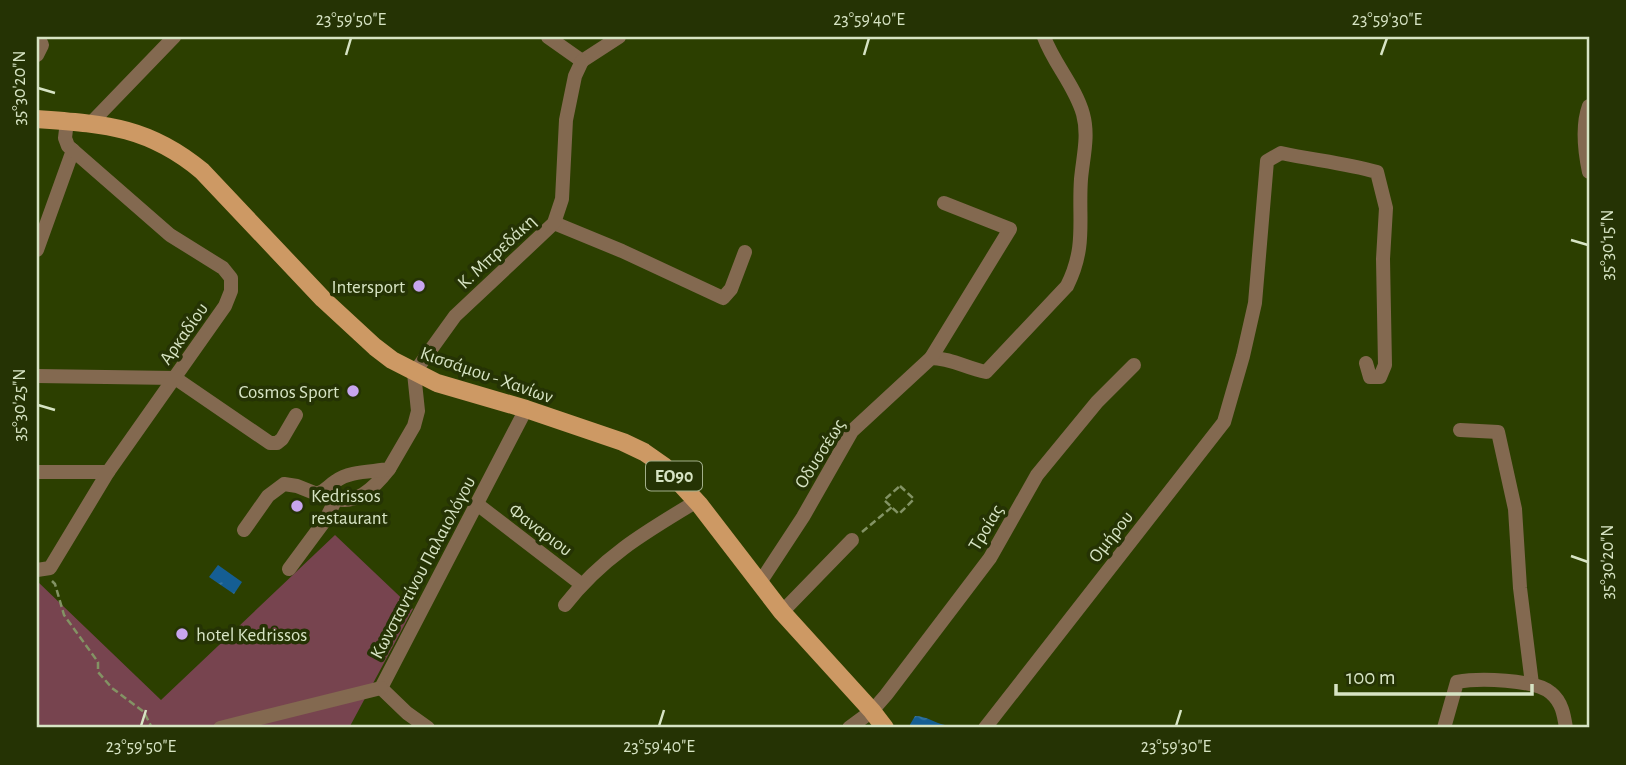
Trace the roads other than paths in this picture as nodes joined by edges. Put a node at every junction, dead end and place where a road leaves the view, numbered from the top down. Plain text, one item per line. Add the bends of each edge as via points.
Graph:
1 (38, 37) edge
2 (174, 37) edge
3 (548, 37) edge
4 (619, 37) edge
5 (1044, 37) edge
6 (37, 55) edge
7 (582, 61) junction
8 (1589, 106) edge
9 (37, 118) edge
10 (67, 121) junction
11 (91, 123) junction
12 (1588, 137) edge
13 (73, 150) junction
14 (1589, 172) edge
15 (944, 203) dead end
16 (42, 222) edge
17 (554, 223) junction
18 (37, 250) edge
19 (745, 253) dead end
20 (931, 358) junction
21 (1366, 363) dead end
22 (1134, 365) dead end
23 (414, 373) junction
24 (37, 376) edge
25 (175, 378) junction
26 (526, 409) junction
27 (296, 415) dead end
28 (1460, 430) dead end
29 (388, 469) junction
30 (37, 472) edge
31 (108, 472) junction
32 (329, 496) junction
33 (697, 501) junction
34 (477, 505) junction
35 (244, 530) dead end
36 (852, 540) road end
37 (289, 569) dead end
38 (42, 570) edge
39 (581, 584) junction
40 (759, 584) junction
41 (565, 605) dead end
42 (782, 612) junction
43 (1532, 684) junction
44 (381, 688) junction
45 (872, 711) junction
46 (220, 728) edge
47 (428, 728) edge
48 (849, 728) edge
49 (884, 728) edge
50 (985, 728) edge
51 (1444, 728) edge
52 (1566, 728) edge

1 - 6 street via 42,45
2 - 11 street
3 - 7 street
4 - 7 street
5 - 20 street via 1084,117 1082,238 1075,270 1067,286 986,372 946,358
7 - 17 street, Κ. Μπρεδάκη via 566,120 562,199
8 - 12 street
9 - 10 main road, Κισσάμου - Χανίων / ΕΟ90
10 - 11 main road, Κισσάμου - Χανίων / ΕΟ90
10 - 13 street via 65,138
11 - 23 main road, Κισσάμου - Χανίων / ΕΟ90 via 150,137 185,156 323,299 366,339
12 - 14 street
13 - 16 street
13 - 25 street, Αρκαδίου via 170,235 223,268 230,278 225,306
15 - 20 street, Οδυσσέως via 1010,229
16 - 18 street
17 - 19 street via 723,298
17 - 23 street, Κ. Μπρεδάκη via 455,316
20 - 40 street, Οδυσσέως via 852,431
21 - 50 street, Ομήρου via 1370,377 1380,377 1385,365 1386,208 1377,172 1281,153 1267,162 1255,303 1224,422
22 - 45 street, Τροίας via 1037,475 990,558
23 - 26 main road, Κισσάμου - Χανίων / ΕΟ90
23 - 29 street via 418,411 414,426
24 - 25 street
25 - 27 street via 270,443 282,439
25 - 31 street, Αρκαδίου
26 - 33 main road, Κισσάμου - Χανίων / ΕΟ90 via 644,452
26 - 34 street, Κωνσταντίνου Παλαιολόγου
28 - 43 street via 1498,432 1516,509
29 - 32 street via 366,494 352,499
29 - 32 street via 348,475 336,481 327,491
30 - 31 street
31 - 38 street, Αρκαδίου
32 - 35 street via 284,484 268,496
32 - 37 street via 326,519
33 - 39 street via 631,541
33 - 40 main road, Κισσάμου - Χανίων / ΕΟ90
34 - 39 street, Φαναριου
34 - 44 street, Κωνσταντίνου Παλαιολόγου
36 - 42 street
39 - 41 street
40 - 42 main road, Κισσάμου - Χανίων / ΕΟ90
42 - 45 main road, Κισσάμου - Χανίων / ΕΟ90
43 - 51 street via 1457,682
43 - 52 street via 1551,692 1564,710
44 - 46 street
44 - 47 street, Κωνσταντίνου Παλαιολόγου
45 - 48 street, Τροίας
45 - 49 main road, Κισσάμου - Χανίων / ΕΟ90

